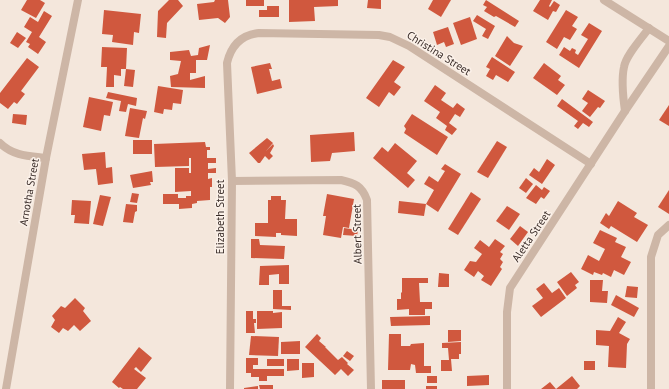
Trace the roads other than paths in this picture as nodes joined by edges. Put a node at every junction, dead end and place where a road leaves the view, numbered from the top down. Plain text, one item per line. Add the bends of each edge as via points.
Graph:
1 (78, 0) edge
2 (604, 0) edge
3 (649, 28) junction
4 (669, 41) edge
5 (233, 46) joint
6 (669, 46) edge
7 (625, 111) junction
8 (0, 143) edge
9 (46, 158) junction
10 (591, 164) junction
11 (232, 181) junction
12 (669, 225) edge
13 (6, 389) edge
14 (230, 389) edge
15 (371, 389) edge
16 (507, 389) edge
17 (651, 389) edge

1 - 9 street, Arnotha Street
2 - 3 street
3 - 4 street
3 - 7 street via 624,67
5 - 10 street, Christina Street via 247,35 259,33 390,37 409,46
5 - 11 street, Elizabeth Street via 227,73
6 - 7 street, Aletta Street
7 - 10 street, Aletta Street
8 - 9 street via 17,153
9 - 13 street, Arnotha Street
10 - 16 street, Aletta Street via 510,288 507,312
11 - 14 street, Elizabeth Street
11 - 15 street, Albert Street via 341,180 354,182 361,187 368,200
12 - 17 street via 658,235 651,257

